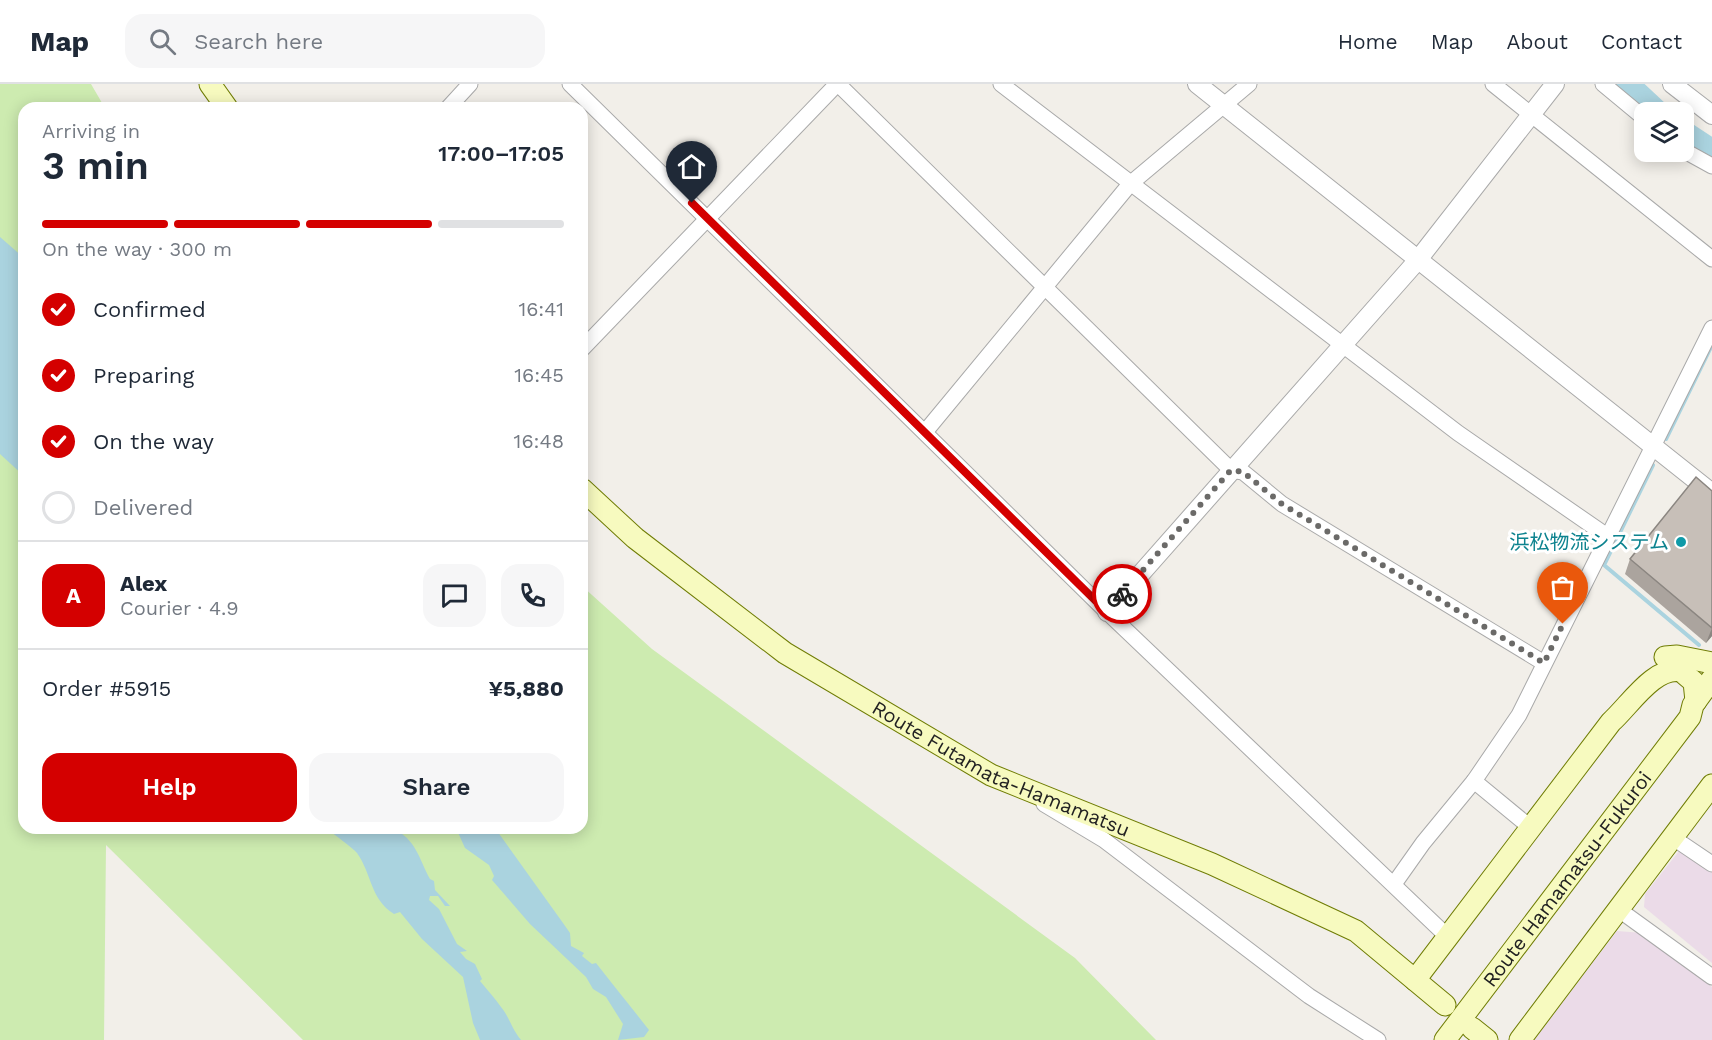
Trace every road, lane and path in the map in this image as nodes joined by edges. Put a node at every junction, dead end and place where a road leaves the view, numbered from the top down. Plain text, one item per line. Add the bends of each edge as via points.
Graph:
1 (210, 84) edge
2 (470, 84) edge
3 (570, 84) edge
4 (838, 84) edge
5 (1001, 84) edge
6 (1197, 84) edge
7 (1250, 84) edge
8 (1492, 84) edge
9 (1555, 84) edge
10 (1603, 84) edge
11 (1672, 84) edge
12 (223, 102) edge
13 (454, 102) edge
14 (1224, 106) junction
15 (1634, 110) edge
16 (1531, 115) junction
17 (1712, 115) edge
18 (1694, 156) edge
19 (1712, 166) edge
20 (1130, 184) junction
21 (708, 218) junction
22 (1712, 259) edge
23 (1416, 261) junction
24 (1043, 287) junction
25 (1712, 328) edge
26 (588, 343) edge
27 (1344, 344) junction
28 (925, 432) junction
29 (1653, 447) junction
30 (1231, 470) junction
31 (1712, 493) edge
32 (588, 495) edge
33 (1606, 536) junction
34 (1107, 612) junction
35 (1544, 663) junction
36 (1712, 663) edge
37 (1712, 679) edge
38 (1699, 705) edge
39 (1611, 723) junction
40 (992, 775) junction
41 (1474, 781) junction
42 (1712, 785) edge
43 (1531, 828) junction
44 (1672, 837) junction
45 (1712, 864) edge
46 (1394, 884) junction
47 (1618, 909) junction
48 (1449, 938) junction
49 (1712, 977) edge
50 (1415, 981) junction
51 (1445, 1005) dead end
52 (1378, 1040) edge
53 (1445, 1040) edge
54 (1520, 1040) edge

1 - 12 main road
2 - 13 street
3 - 21 street
4 - 21 street
4 - 24 street
5 - 20 street
6 - 14 street
7 - 14 street
8 - 16 street
9 - 16 street
10 - 15 street
11 - 17 street
14 - 20 street
14 - 23 street
16 - 22 street
16 - 23 street
18 - 19 street
20 - 24 street
20 - 27 street
21 - 26 street
21 - 28 street
23 - 27 street
23 - 29 street
24 - 28 street
24 - 30 street
25 - 29 street
27 - 30 street
27 - 33 street via 1458,433
28 - 34 street
29 - 31 street
29 - 33 street
30 - 34 street
30 - 35 street via 1243,472 1282,504
32 - 40 main road, Route Futamata-Hamamatsu via 635,538 785,653
33 - 35 street
34 - 46 street
35 - 41 street via 1519,715
36 - 39 main road via 1677,656 1655,660 1644,669
37 - 38 main road, Route Hamamatsu-Fukuroi
38 - 39 main road via 1689,676 1681,671 1665,671
38 - 53 main road, Route Hamamatsu-Fukuroi
39 - 43 main road
40 - 50 main road, Route Futamata-Hamamatsu via 1212,864 1356,931
40 - 52 street via 1104,840 1309,996
41 - 43 street
41 - 46 street
42 - 44 main road
43 - 48 main road
44 - 45 street
44 - 47 main road
46 - 48 street
47 - 49 street
47 - 54 main road
48 - 50 main road
50 - 51 main road, Route Futamata-Hamamatsu

